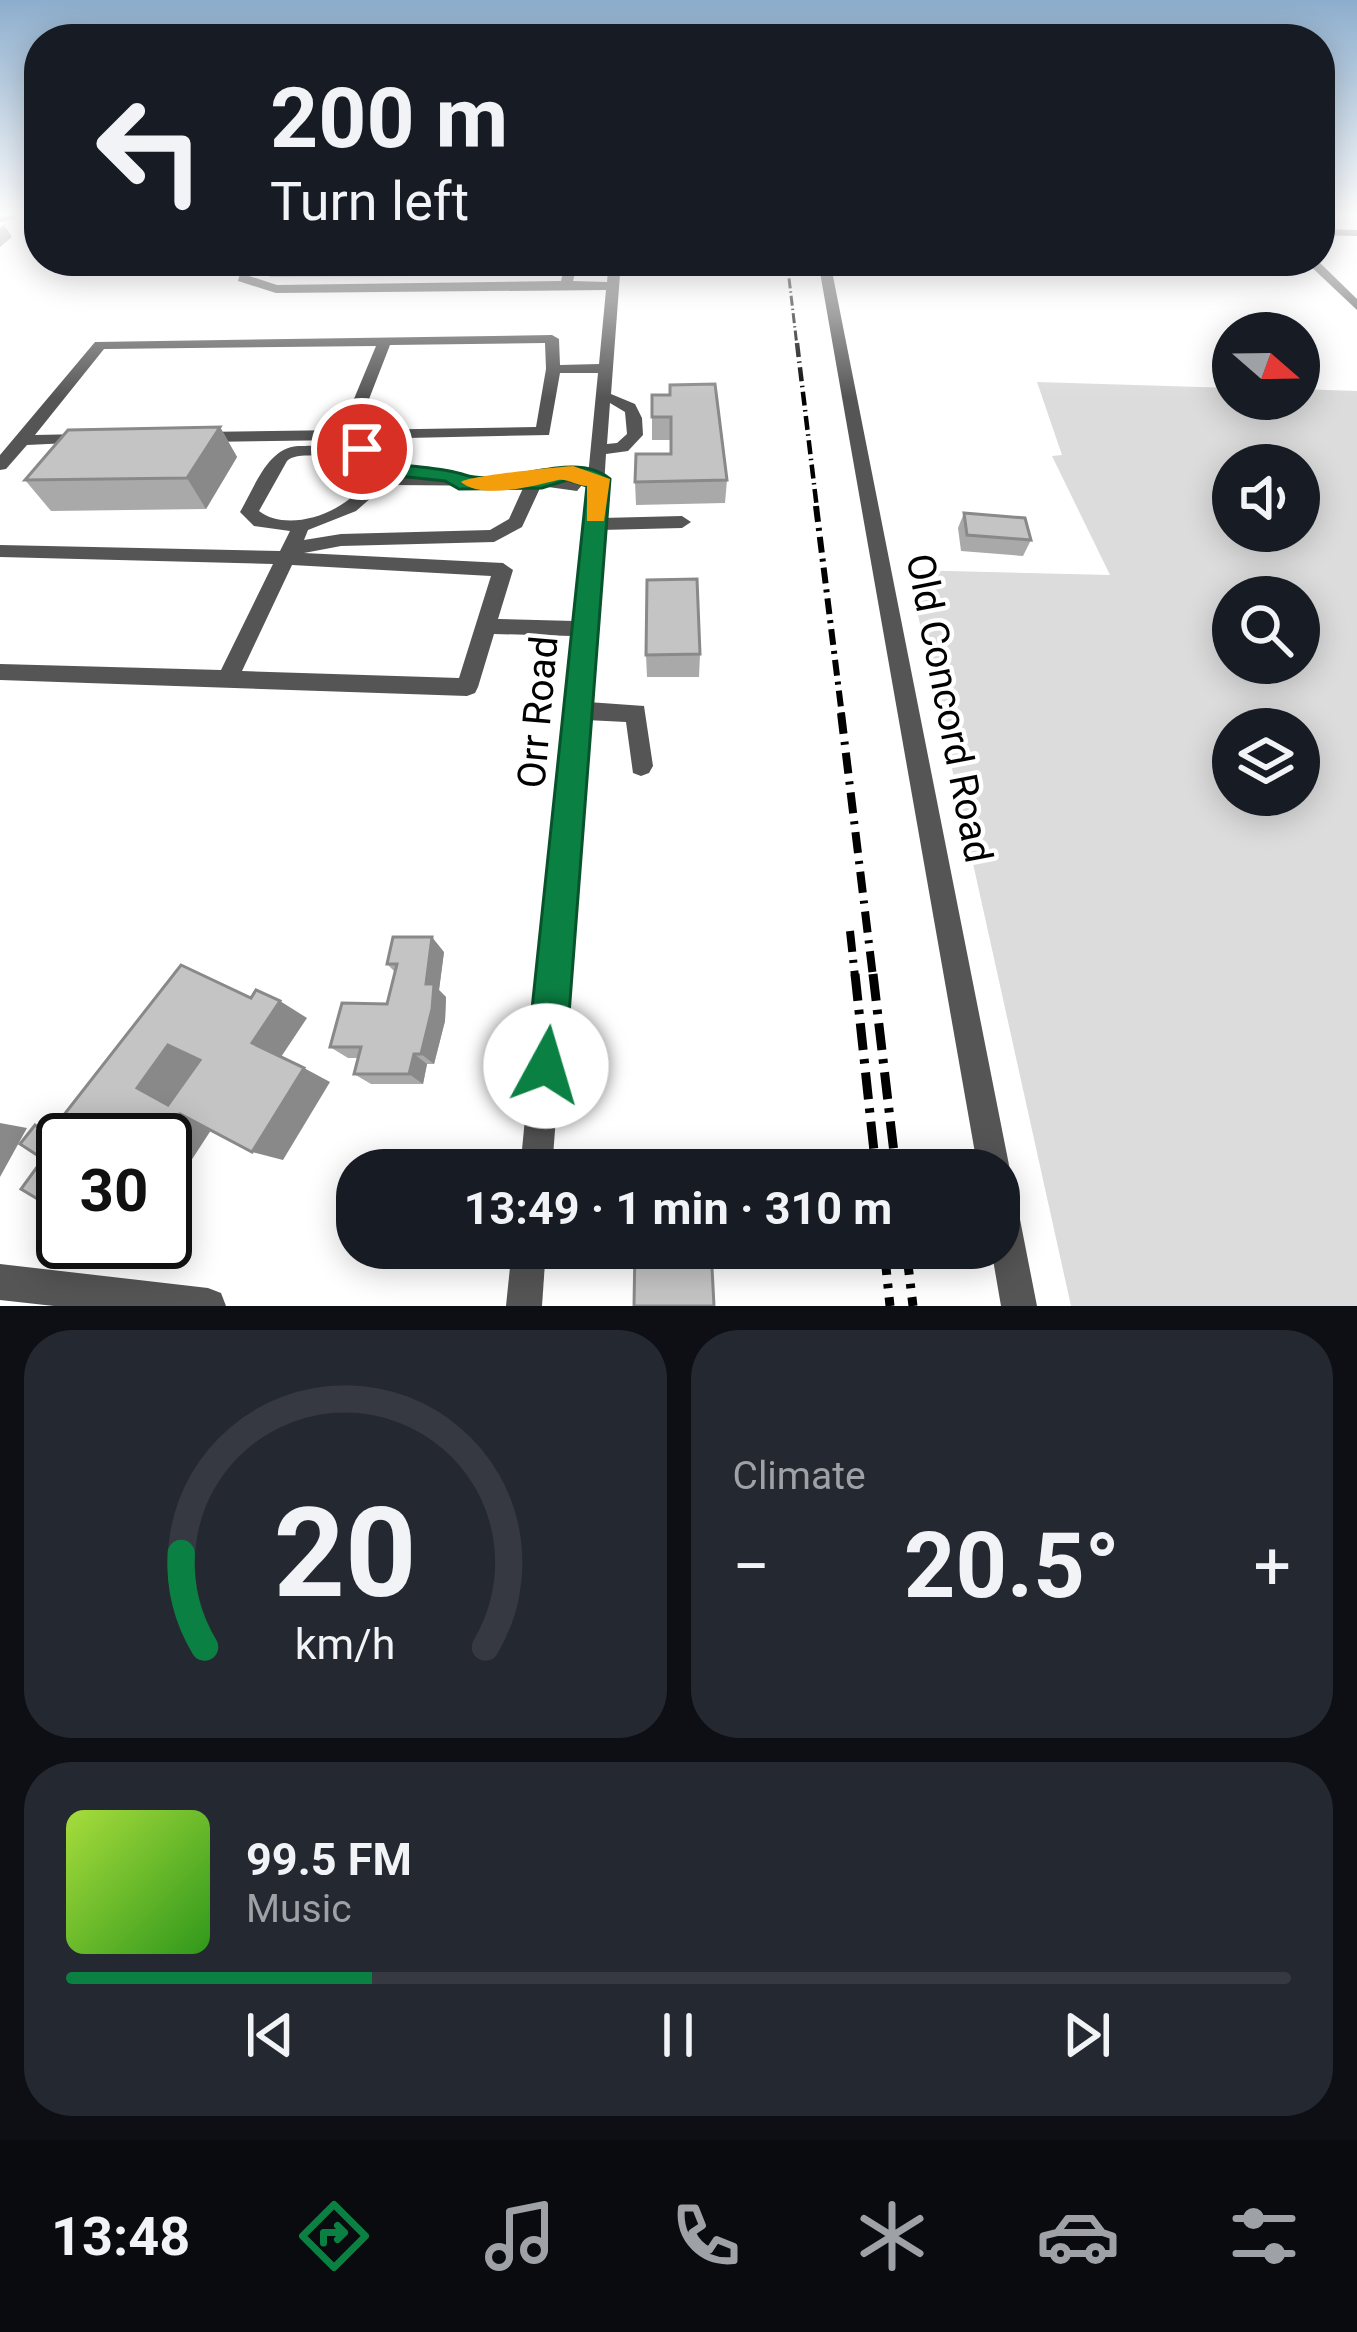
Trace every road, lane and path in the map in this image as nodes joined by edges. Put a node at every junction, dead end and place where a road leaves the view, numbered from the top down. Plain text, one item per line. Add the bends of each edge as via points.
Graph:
1 (243, 276) edge
2 (568, 276) edge
3 (614, 276) edge
4 (827, 276) edge
5 (1326, 276) edge
6 (566, 285) junction
7 (613, 286) junction
8 (1357, 306) edge
9 (385, 341) junction
10 (606, 368) junction
11 (553, 369) junction
12 (604, 398) junction
13 (185, 437) edge
14 (92, 439) edge
15 (23, 440) junction
16 (354, 442) junction
17 (600, 450) junction
18 (0, 465) edge
19 (588, 479) junction
20 (538, 481) junction
21 (375, 482) junction
22 (682, 521) dead end
23 (595, 524) junction
24 (301, 526) junction
25 (0, 551) edge
26 (286, 552) junction
27 (486, 626) junction
28 (586, 629) junction
29 (0, 672) edge
30 (228, 680) junction
31 (579, 712) junction
32 (640, 766) dead end
33 (538, 1149) edge
34 (990, 1149) edge
35 (527, 1269) edge
36 (1012, 1269) edge
37 (0, 1282) edge
38 (134, 1302) edge
39 (208, 1306) edge
40 (524, 1306) edge
41 (1019, 1306) edge

1 - 6 street via 276,289
2 - 6 street
3 - 7 street, Orr Road
4 - 34 street, Old Concord Road
5 - 8 street
6 - 7 street
7 - 10 street, Orr Road
9 - 11 street via 552,339
9 - 15 street via 100,345
9 - 16 street
10 - 11 street
10 - 12 street, Orr Road
11 - 16 street via 543,432
12 - 17 street, Orr Road
12 - 17 street via 636,412 635,435 622,448
13 - 16 street
14 - 15 street
15 - 18 street
16 - 21 street
16 - 24 street via 280,458 250,518
17 - 19 street, Orr Road
19 - 20 street via 571,487
19 - 23 street, Orr Road
20 - 21 street via 459,482 443,490
20 - 26 street via 516,523 494,536 340,540
21 - 24 street
22 - 23 street
23 - 28 street, Orr Road
24 - 26 street
25 - 26 street
26 - 27 street via 503,571
26 - 30 street
27 - 28 street
27 - 30 street via 467,687
28 - 31 street, Orr Road
29 - 30 street
31 - 32 street via 636,713
31 - 33 street, Orr Road
35 - 40 street
36 - 41 street
37 - 38 street
38 - 39 street

